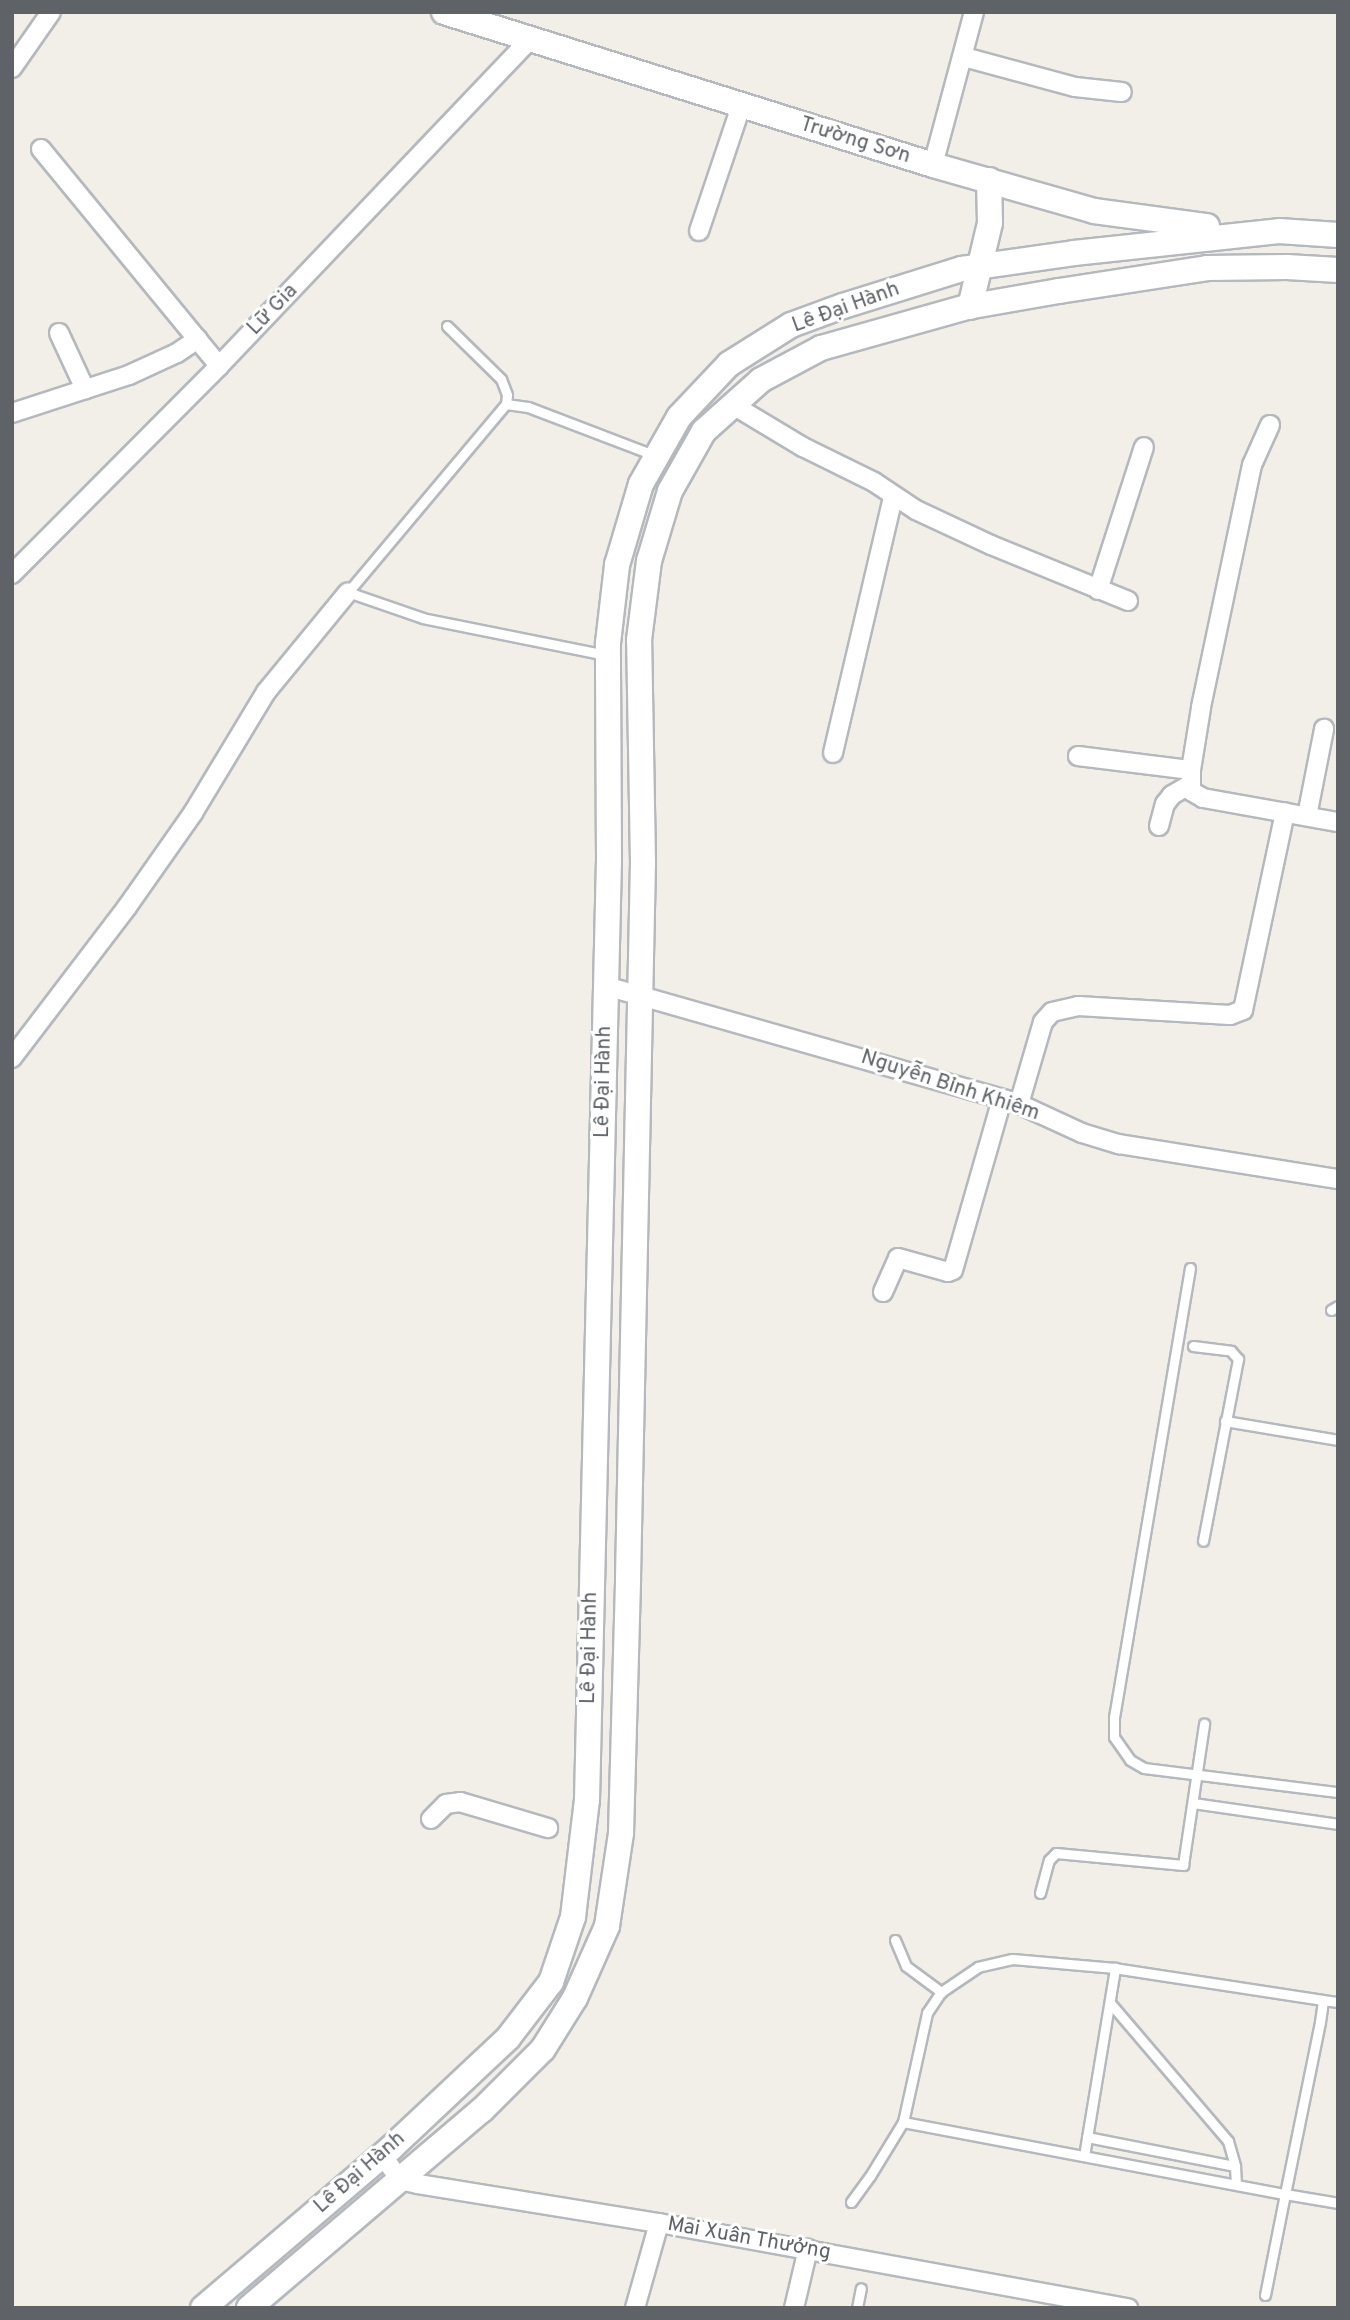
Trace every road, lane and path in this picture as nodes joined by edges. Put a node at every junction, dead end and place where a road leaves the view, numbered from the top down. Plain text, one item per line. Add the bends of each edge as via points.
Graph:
1 (51, 12) edge
2 (974, 12) edge
3 (457, 14) edge
4 (529, 41) junction
5 (964, 57) junction
6 (12, 68) edge
7 (1122, 92) dead end
8 (741, 106) junction
9 (41, 149) dead end
10 (933, 165) junction
11 (989, 180) junction
12 (699, 231) dead end
13 (1274, 231) junction
14 (1338, 235) edge
15 (977, 267) junction
16 (1279, 267) junction
17 (1338, 270) edge
18 (970, 307) junction
19 (447, 326) dead end
20 (58, 333) dead end
21 (198, 339) junction
22 (219, 366) junction
23 (85, 389) junction
24 (506, 404) junction
25 (733, 405) junction
26 (12, 413) edge
27 (1270, 425) dead end
28 (1144, 447) dead end
29 (657, 457) junction
30 (893, 497) junction
31 (12, 574) edge
32 (1098, 590) junction
33 (348, 592) junction
34 (1128, 601) dead end
35 (608, 656) junction
36 (1324, 729) dead end
37 (834, 753) dead end
38 (1079, 756) dead end
39 (1191, 777) junction
40 (1285, 812) junction
41 (1307, 816) junction
42 (1338, 822) edge
43 (1159, 826) dead end
44 (606, 986) junction
45 (640, 995) junction
46 (12, 1058) edge
47 (1010, 1101) junction
48 (1338, 1179) edge
49 (1189, 1268) dead end
50 (883, 1292) dead end
51 (1193, 1346) dead end
52 (1225, 1422) junction
53 (1338, 1440) edge
54 (1203, 1541) dead end
55 (1204, 1724) dead end
56 (1197, 1775) junction
57 (1338, 1792) edge
58 (1193, 1803) junction
59 (431, 1819) dead end
60 (1338, 1824) edge
61 (548, 1828) dead end
62 (1040, 1893) dead end
63 (895, 1940) dead end
64 (1115, 1969) junction
65 (941, 1992) junction
66 (1323, 2000) junction
67 (1338, 2002) edge
68 (1111, 2004) junction
69 (903, 2122) junction
70 (1087, 2137) junction
71 (382, 2155) junction
72 (1084, 2156) junction
73 (1235, 2166) junction
74 (400, 2180) junction
75 (1236, 2184) junction
76 (1286, 2194) junction
77 (850, 2202) dead end
78 (1338, 2203) edge
79 (659, 2223) junction
80 (807, 2249) junction
81 (861, 2288) dead end
82 (1265, 2295) dead end
83 (203, 2308) edge
84 (249, 2308) edge
85 (635, 2308) edge
86 (794, 2308) edge
87 (857, 2308) edge
88 (1128, 2308) edge

1 - 6 street
2 - 5 street
3 - 4 main road, Trường Sơn
4 - 8 main road, Trường Sơn
4 - 22 street, Lữ Gia
5 - 7 street via 1075,87
5 - 10 street
8 - 10 main road, Trường Sơn
8 - 12 street
9 - 21 street
10 - 11 main road, Trường Sơn
11 - 13 main road, Trường Sơn via 1094,211 1168,223
11 - 15 main road via 990,223
13 - 14 main road, Lê Đại Hành
13 - 15 main road, Lê Đại Hành
13 - 16 main road
15 - 18 main road
15 - 29 main road, Lê Đại Hành via 791,325 729,364 679,418
16 - 17 main road, Lê Đại Hành
16 - 18 main road, Lê Đại Hành via 1207,268
18 - 25 main road, Lê Đại Hành via 821,348 761,380
19 - 24 lane via 501,379
20 - 23 street
21 - 22 street
21 - 23 street via 157,363
22 - 31 street, Lữ Gia
23 - 26 street
24 - 29 lane via 527,407
24 - 33 lane
25 - 30 street via 874,482
25 - 45 main road, Lê Đại Hành via 704,431 670,491 649,561 639,640
27 - 39 street via 1252,465
28 - 32 street
29 - 35 main road, Lê Đại Hành via 641,484 617,565
30 - 32 street
30 - 37 street
32 - 34 street
33 - 35 lane via 424,618
33 - 46 street via 266,692 179,834
35 - 44 main road, Lê Đại Hành
36 - 41 street
38 - 39 street
39 - 40 street via 1191,792 1203,798
39 - 43 street via 1165,804
40 - 41 street
40 - 47 street via 1243,1010 1230,1014 1078,1006 1052,1012 1043,1022
41 - 42 street
44 - 45 street, Nguyễn Bỉnh Khiêm
44 - 71 main road, Lê Đại Hành via 587,1800 573,1917 551,1982 508,2038
45 - 47 street, Nguyễn Bỉnh Khiêm
45 - 74 main road, Lê Đại Hành via 621,1833 607,1926 575,1998 543,2049 482,2110
47 - 48 street, Nguyễn Bỉnh Khiêm via 1119,1144
47 - 50 street via 953,1270 898,1258
49 - 56 lane via 1114,1737 1130,1760 1144,1768
51 - 52 lane via 1236,1354
52 - 53 lane
52 - 54 lane
55 - 56 lane
56 - 57 lane
56 - 58 lane
58 - 60 lane
58 - 62 lane via 1183,1865 1056,1853 1049,1860
59 - 61 street via 446,1804 460,1802
63 - 65 lane via 906,1966
64 - 65 lane via 1012,1959 978,1967
64 - 66 lane
64 - 68 lane
65 - 69 lane via 927,2013
66 - 67 lane
66 - 76 lane
68 - 70 lane
68 - 73 lane via 1218,2127 1228,2141
69 - 72 lane
69 - 77 lane
70 - 72 lane
70 - 73 lane
71 - 74 street
71 - 83 main road, Lê Đại Hành
72 - 75 lane
73 - 75 lane
74 - 79 street, Mai Xuân Thưởng
74 - 84 main road, Lê Đại Hành
75 - 76 lane
76 - 78 lane
76 - 82 lane
79 - 80 street, Mai Xuân Thưởng
79 - 85 street
80 - 86 street
80 - 88 street, Mai Xuân Thưởng
81 - 87 lane

